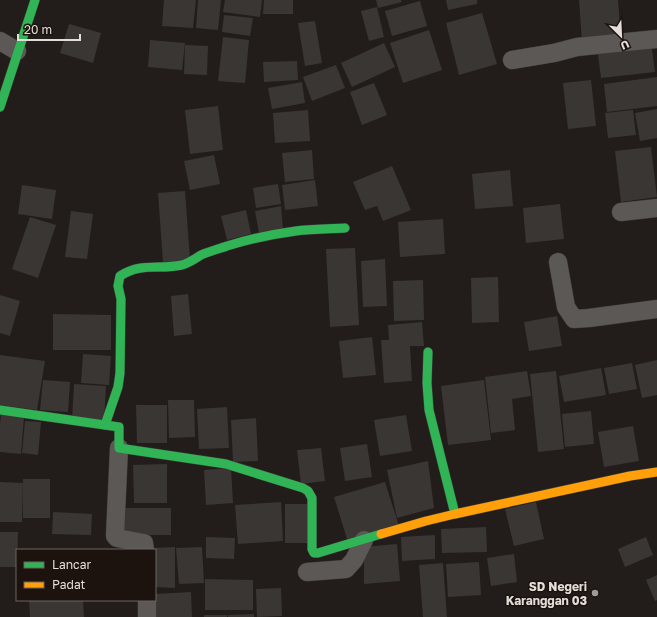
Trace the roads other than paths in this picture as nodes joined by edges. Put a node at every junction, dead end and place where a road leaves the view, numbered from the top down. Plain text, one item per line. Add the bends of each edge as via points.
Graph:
1 (35, 0) edge
2 (657, 39) edge
3 (0, 41) edge
4 (17, 51) junction
5 (512, 60) dead end
6 (0, 107) edge
7 (657, 208) edge
8 (621, 212) dead end
9 (345, 228) dead end
10 (558, 262) dead end
11 (657, 309) edge
12 (428, 352) dead end
13 (0, 410) edge
14 (105, 425) junction
15 (119, 448) junction
16 (657, 472) edge
17 (455, 514) junction
18 (364, 540) junction
19 (145, 549) edge
20 (307, 572) dead end
21 (147, 601) edge
22 (147, 617) edge

1 - 4 street
2 - 5 street via 577,47
3 - 4 street
4 - 6 street
7 - 8 street
9 - 14 street via 271,235 205,253 185,264 134,268 120,276 120,373
10 - 11 street via 566,307 574,319
12 - 17 street via 429,410
13 - 14 street
14 - 15 street via 119,427
15 - 18 street via 226,464 308,490 312,498 314,553
15 - 19 street via 115,536 144,543
16 - 17 street
17 - 18 street
18 - 20 street via 354,560 346,569
21 - 22 street

